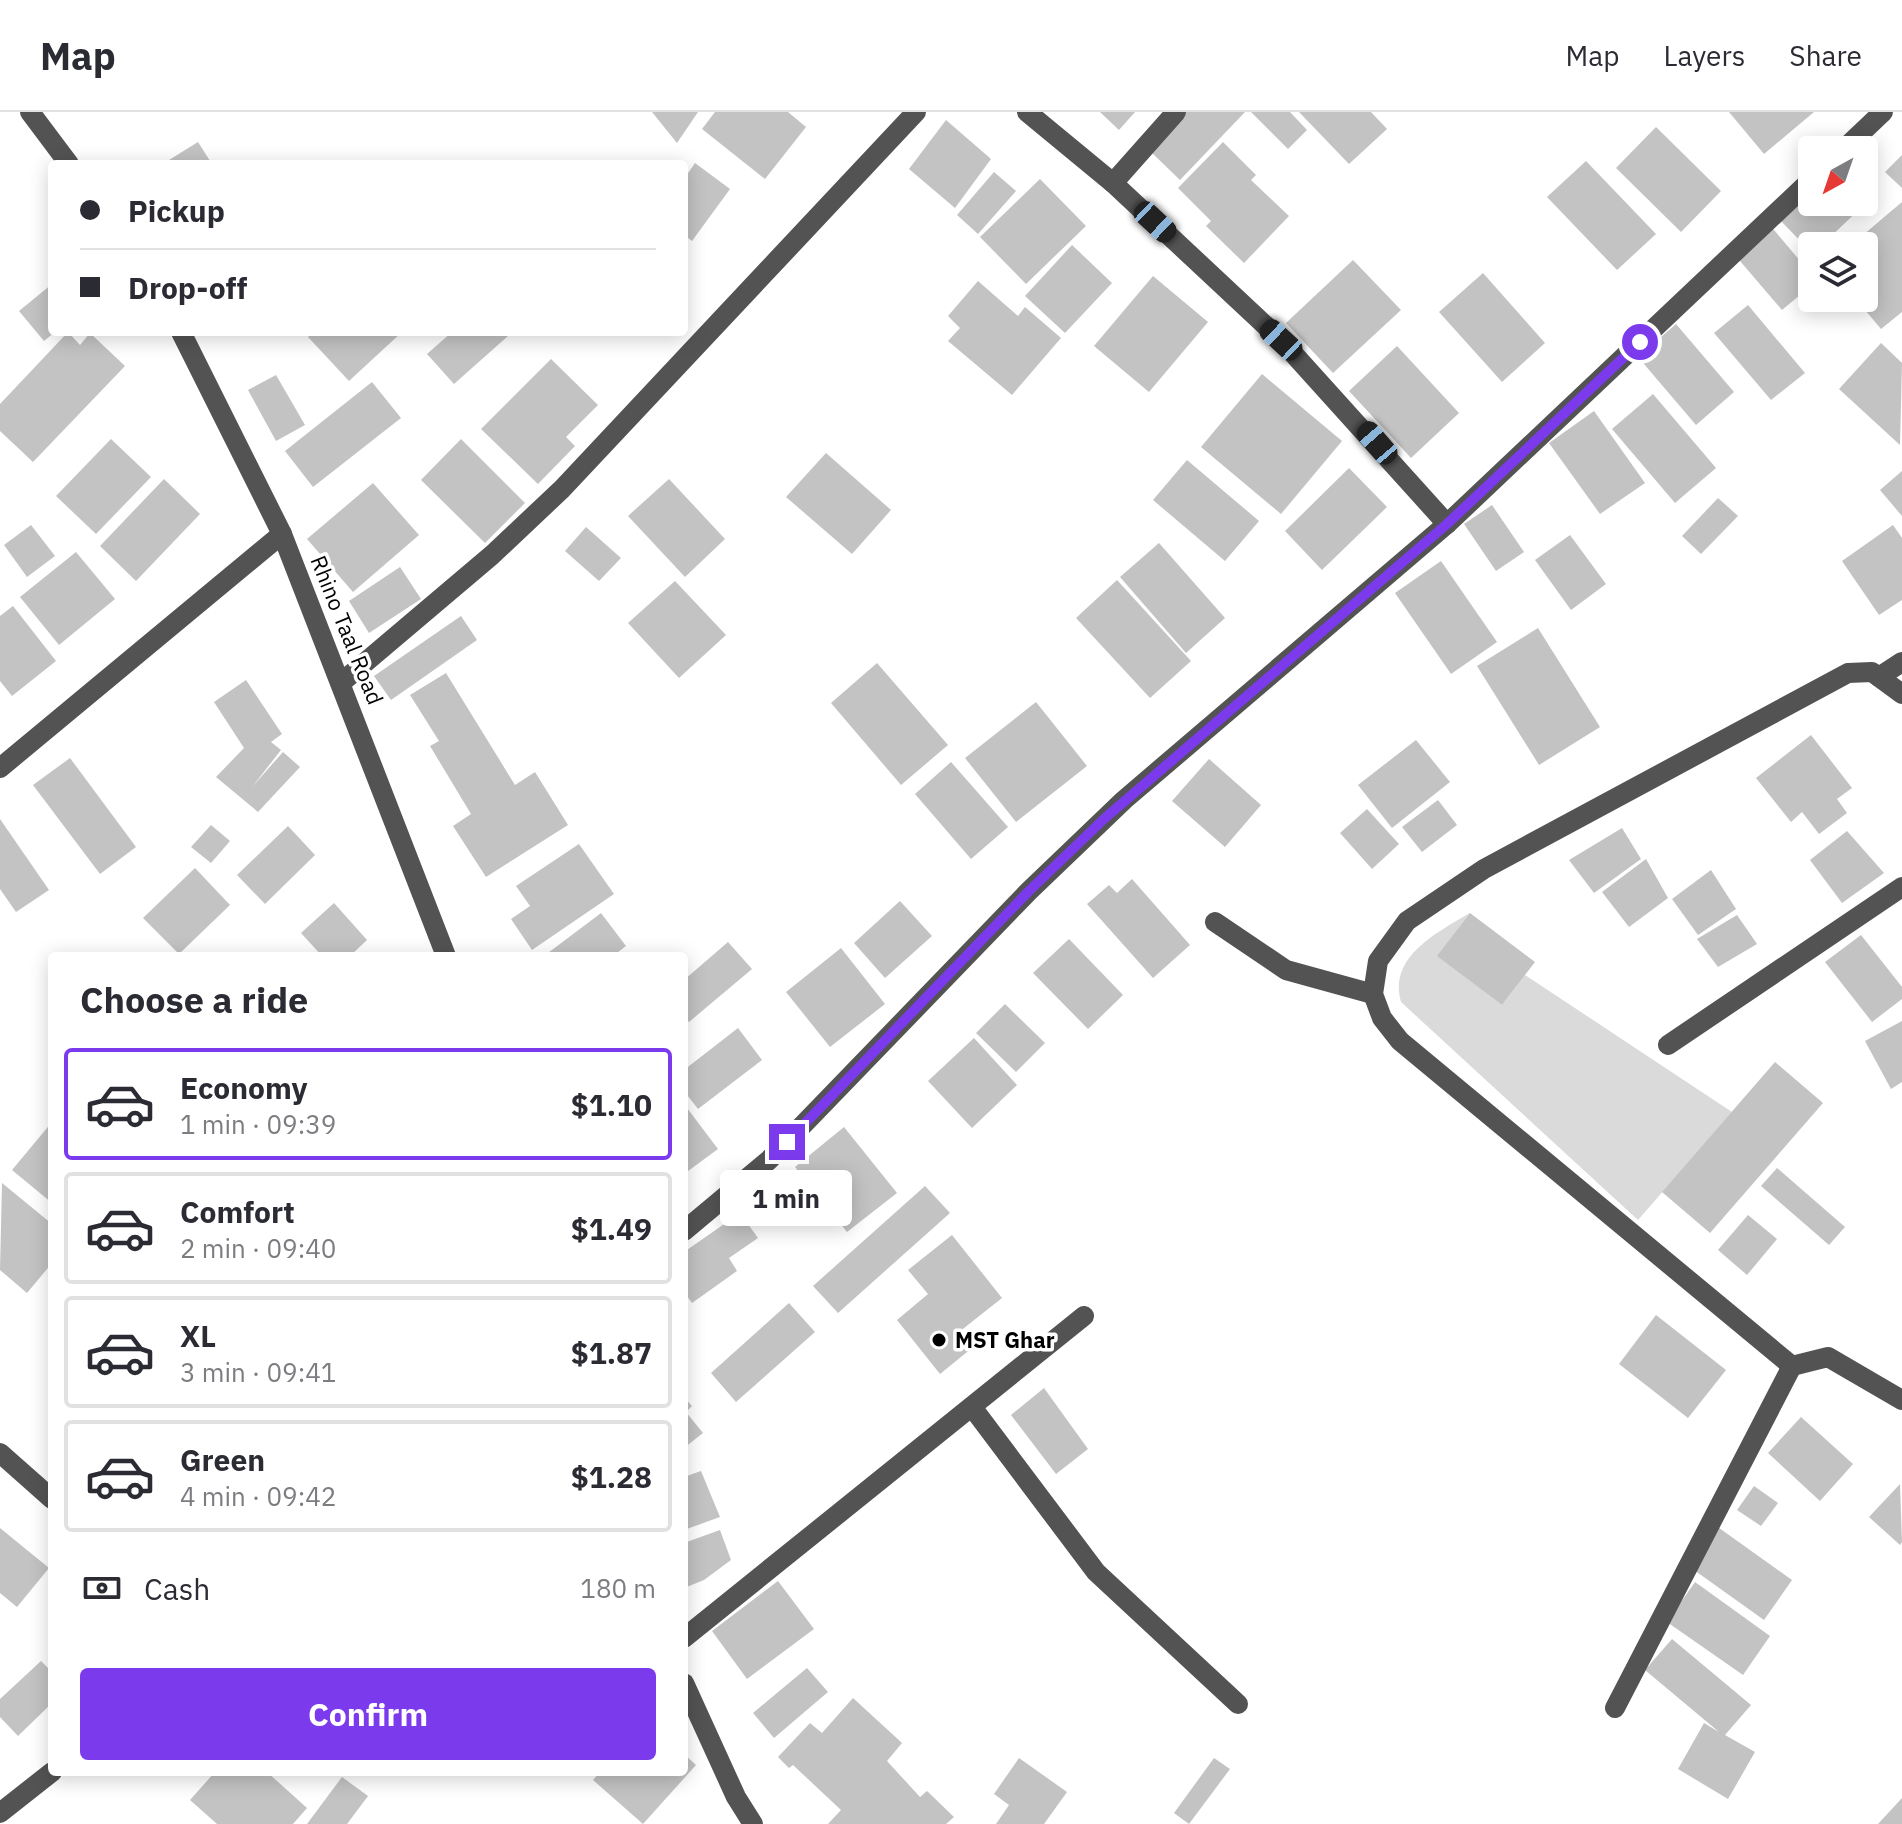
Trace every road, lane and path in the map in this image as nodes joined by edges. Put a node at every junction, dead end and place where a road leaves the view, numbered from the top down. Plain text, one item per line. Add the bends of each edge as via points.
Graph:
1 (30, 112) edge
2 (916, 112) edge
3 (1027, 112) edge
4 (1176, 112) edge
5 (1883, 112) edge
6 (1858, 136) edge
7 (66, 160) edge
8 (1113, 183) junction
9 (1798, 192) edge
10 (183, 336) edge
11 (1447, 524) junction
12 (282, 534) junction
13 (1902, 662) edge
14 (1879, 677) junction
15 (342, 682) junction
16 (1902, 694) edge
17 (0, 768) edge
18 (1902, 887) edge
19 (1215, 922) dead end
20 (444, 952) edge
21 (1373, 994) junction
22 (1668, 1045) dead end
23 (688, 1228) edge
24 (1084, 1316) dead end
25 (1792, 1366) junction
26 (1902, 1400) edge
27 (972, 1407) junction
28 (0, 1453) edge
29 (48, 1495) edge
30 (688, 1635) edge
31 (688, 1692) edge
32 (1238, 1704) dead end
33 (1615, 1708) dead end
34 (48, 1775) edge
35 (0, 1813) edge
36 (753, 1824) edge

1 - 7 street
2 - 15 street via 562,489
3 - 8 street
4 - 8 street
5 - 6 street
8 - 11 street via 1281,340
9 - 11 street
10 - 12 street, Rhino Taal Road
11 - 23 street via 1124,800 769,1160
12 - 15 street, Rhino Taal Road
12 - 17 street
13 - 14 street
14 - 16 street
14 - 21 street via 1872,672 1848,673 1484,869 1407,921 1378,961
15 - 20 street, Rhino Taal Road
18 - 22 street
19 - 21 street via 1286,970
21 - 25 street via 1382,1018 1400,1041
24 - 27 street
25 - 26 street via 1828,1357
25 - 33 street
27 - 30 street
27 - 32 street via 1096,1572
28 - 29 street
31 - 36 street
34 - 35 street

